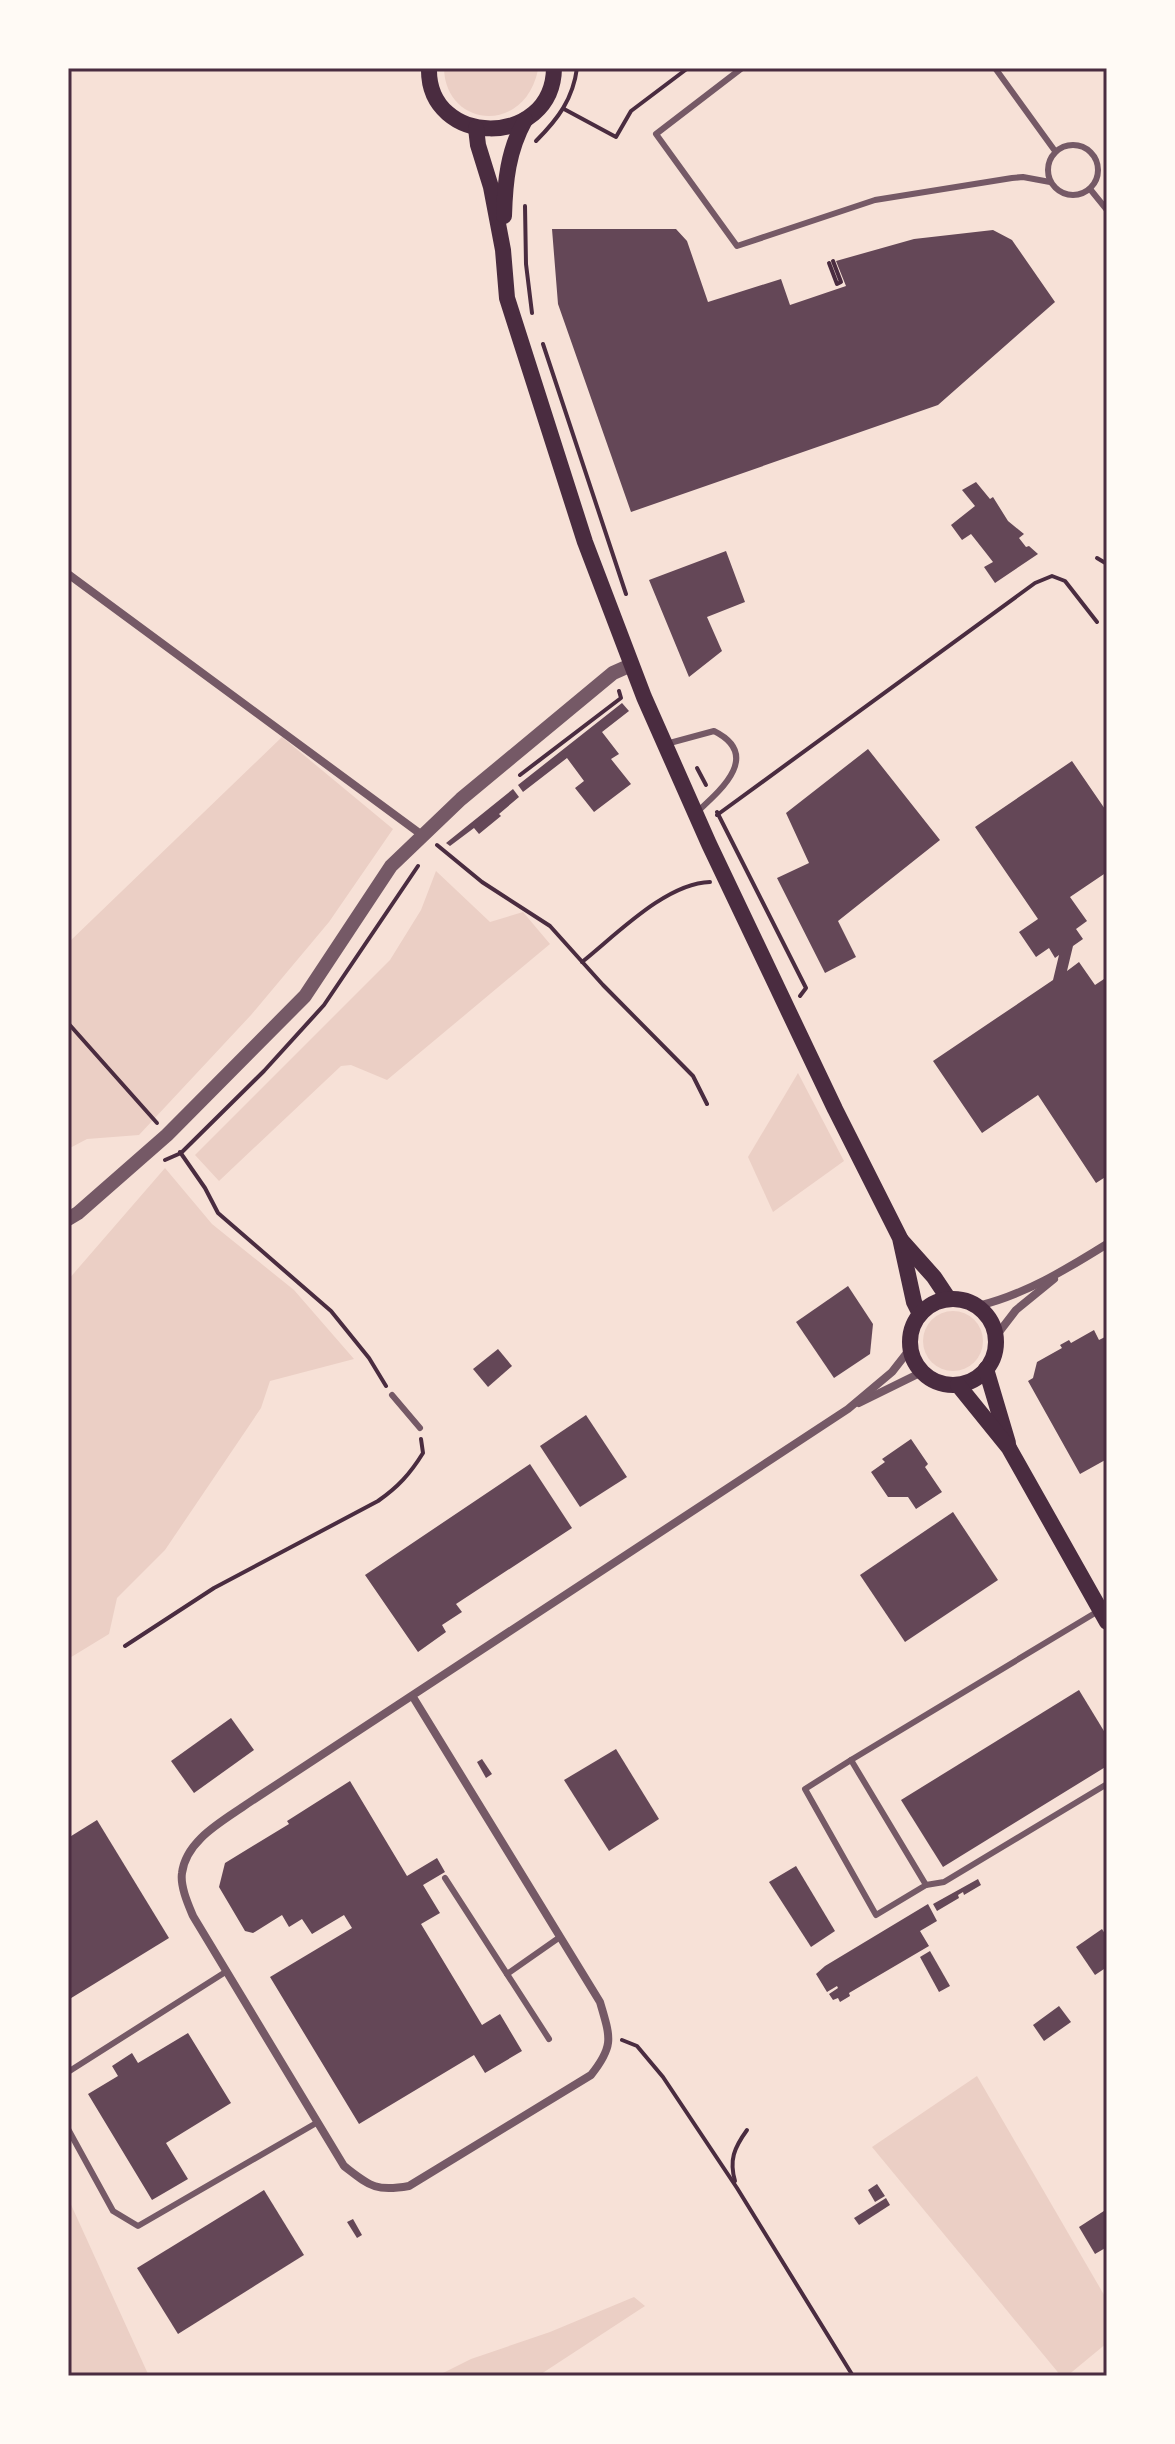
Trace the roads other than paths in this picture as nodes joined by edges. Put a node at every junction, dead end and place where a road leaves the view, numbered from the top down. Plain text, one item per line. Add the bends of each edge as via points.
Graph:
1 (429, 68) edge
2 (554, 68) edge
3 (742, 68) edge
4 (995, 68) edge
5 (525, 120) junction
6 (476, 128) junction
7 (1055, 151) junction
8 (1107, 161) edge
9 (1097, 165) junction
10 (1050, 182) junction
11 (1090, 189) junction
12 (1107, 210) edge
13 (503, 250) junction
14 (68, 574) edge
15 (631, 665) junction
16 (666, 744) junction
17 (700, 819) junction
18 (422, 835) junction
19 (68, 1219) edge
20 (900, 1238) junction
21 (1107, 1244) edge
22 (1064, 1271) junction
23 (948, 1298) junction
24 (978, 1306) junction
25 (920, 1314) junction
26 (996, 1336) junction
27 (910, 1349) junction
28 (986, 1369) junction
29 (922, 1372) junction
30 (958, 1385) junction
31 (392, 1395) road end
32 (848, 1409) junction
33 (420, 1428) road end
34 (1009, 1448) junction
35 (1104, 1616) edge
36 (413, 1697) junction
37 (851, 1760) junction
38 (1107, 1784) edge
39 (445, 1878) dead end
40 (926, 1885) junction
41 (560, 1937) junction
42 (227, 1971) junction
43 (507, 1974) junction
44 (549, 2039) dead end
45 (68, 2072) edge
46 (318, 2122) junction
47 (68, 2129) edge

1 - 6 main road via 444,109
2 - 5 main road via 549,93
3 - 10 lane via 656,134 737,246 875,200 1012,178
4 - 7 lane
5 - 6 main road via 493,130
5 - 13 main road via 505,181
6 - 13 main road
7 - 9 lane via 1080,146
7 - 10 lane via 1048,167
8 - 9 lane
9 - 11 lane
10 - 11 lane via 1068,195
11 - 12 lane
13 - 15 main road via 507,298 585,542
14 - 18 street
15 - 16 main road
15 - 18 street via 613,673
16 - 17 main road
16 - 17 lane via 714,731 731,743 735,770
17 - 20 main road
18 - 19 street via 391,866 305,996 167,1135
20 - 23 main road
20 - 25 main road
21 - 22 street
22 - 24 street
22 - 26 street via 1016,1310
23 - 24 main road
23 - 25 main road
24 - 26 main road
25 - 27 main road
26 - 28 main road
27 - 29 main road
27 - 32 street via 892,1372
28 - 30 main road
28 - 34 main road
29 - 30 main road via 945,1385
29 - 32 street
30 - 34 main road
31 - 33 lane
32 - 36 street
34 - 35 main road
35 - 37 lane
36 - 41 street
36 - 42 street via 247,1804 189,1852 182,1874 186,1897
37 - 40 lane
37 - 40 lane via 805,1789 876,1915
38 - 40 lane via 944,1882
39 - 43 lane
41 - 43 lane
41 - 46 street via 600,2002 609,2034 607,2055 591,2075 409,2186 386,2190 370,2187 344,2166
42 - 45 lane
42 - 46 street
43 - 44 lane
46 - 47 lane via 138,2226 113,2211

